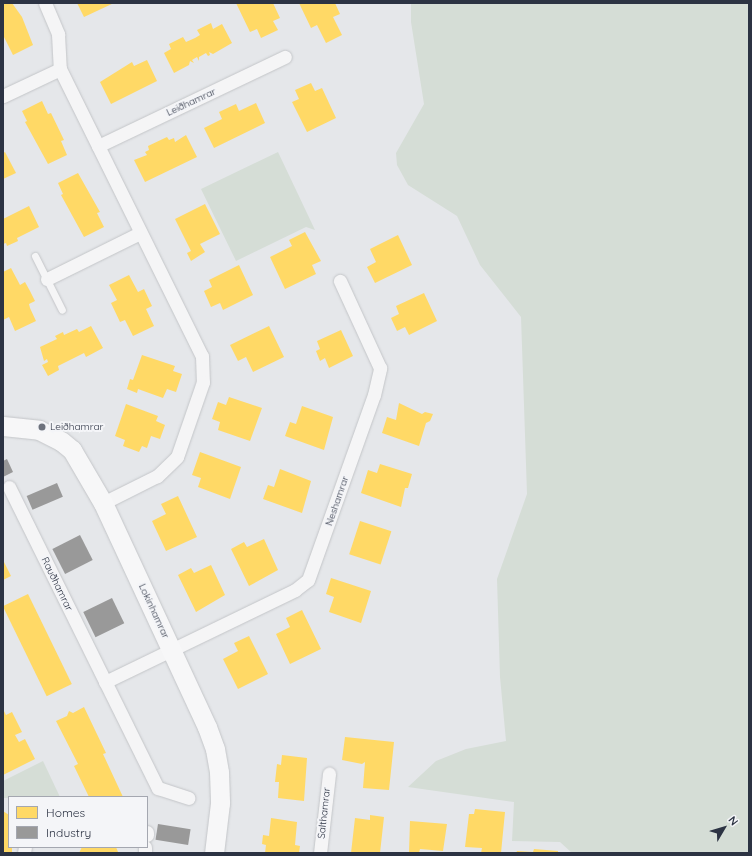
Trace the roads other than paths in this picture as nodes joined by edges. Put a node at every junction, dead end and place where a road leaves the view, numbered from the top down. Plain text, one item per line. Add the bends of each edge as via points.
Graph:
1 (45, 3) edge
2 (285, 57) dead end
3 (60, 69) junction
4 (3, 96) edge
5 (98, 146) junction
6 (140, 233) junction
7 (35, 256) dead end
8 (47, 279) junction
9 (340, 281) dead end
10 (62, 310) dead end
11 (3, 426) edge
12 (9, 487) dead end
13 (103, 503) junction
14 (172, 649) junction
15 (105, 682) junction
16 (329, 774) dead end
17 (188, 798) dead end
18 (214, 853) edge
19 (320, 853) edge

1 - 3 street via 58,34
2 - 5 street, Leiðhamrar
3 - 4 street
3 - 5 street
5 - 6 street
6 - 8 street
6 - 13 street via 202,356 203,382 177,457 171,465 157,476
7 - 8 lane
8 - 10 lane
9 - 14 street, Neshamrar via 380,368 374,395 312,571 302,586
11 - 13 street, Lokinhamrar via 29,428 61,441 72,450
12 - 15 street, Rauðhamrar
13 - 14 street, Lokinhamrar
14 - 15 street
14 - 18 street, Lokinhamrar via 207,727 220,772 220,803
15 - 17 street, Rauðhamrar via 158,788
16 - 19 street, Salthamrar

